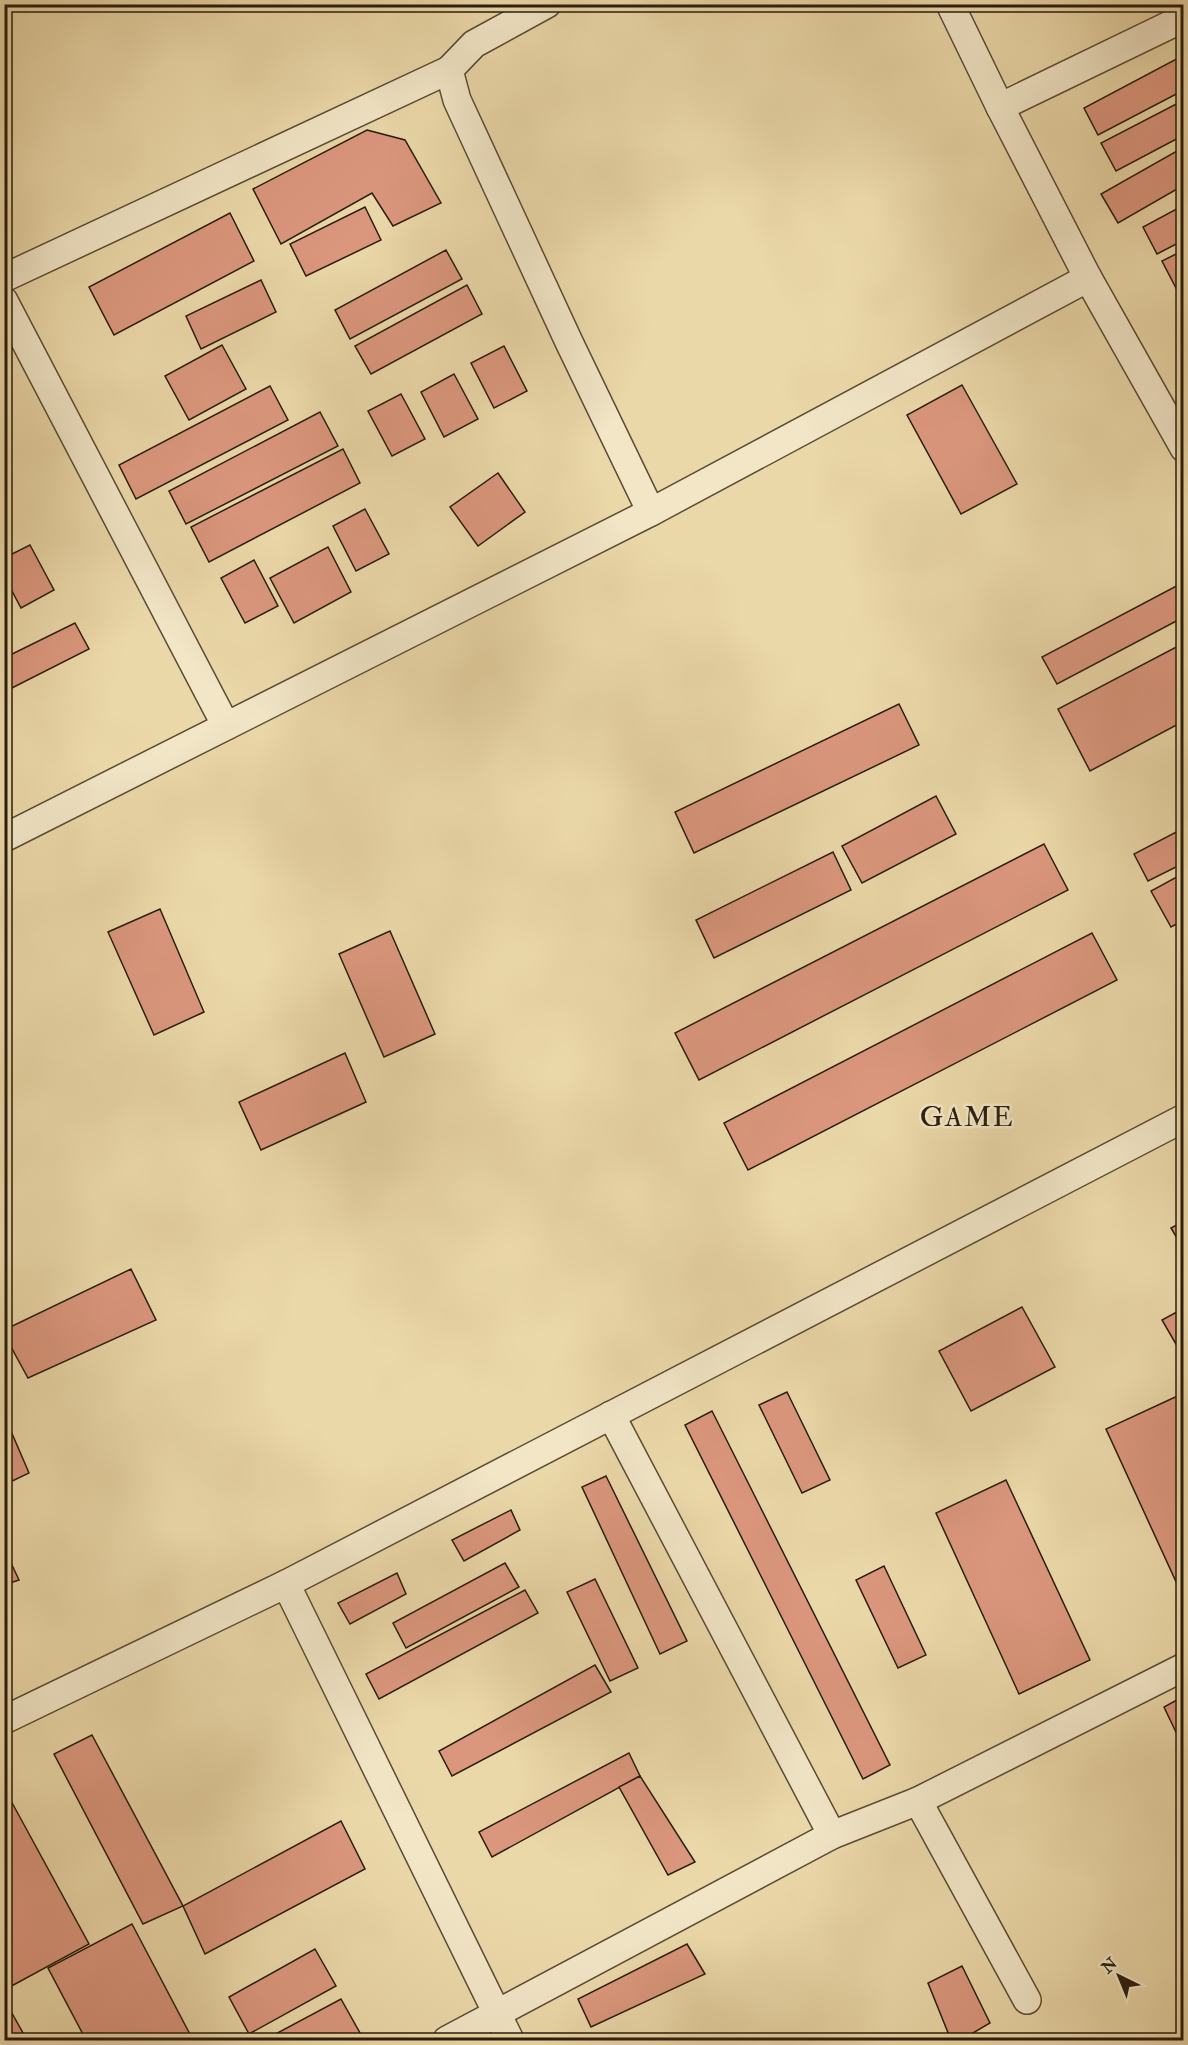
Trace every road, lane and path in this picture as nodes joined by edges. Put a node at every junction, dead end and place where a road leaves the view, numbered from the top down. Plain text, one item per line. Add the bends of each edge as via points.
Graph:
1 (547, 4) edge
2 (950, 4) edge
3 (1184, 18) edge
4 (449, 70) junction
5 (1000, 107) junction
6 (4, 278) edge
7 (1088, 278) junction
8 (4, 301) edge
9 (1184, 448) edge
10 (651, 512) junction
11 (226, 726) junction
12 (4, 838) edge
13 (1184, 1118) edge
14 (611, 1415) junction
15 (286, 1584) junction
16 (1184, 1667) edge
17 (4, 1720) edge
18 (918, 1801) junction
19 (832, 1835) junction
20 (1027, 2000) dead end
21 (497, 2014) junction
22 (447, 2040) edge
23 (510, 2040) edge

1 - 4 street via 474,44
2 - 5 street
3 - 5 street
4 - 6 street
4 - 10 street via 457,100
5 - 7 street
7 - 9 street
7 - 10 street
8 - 11 street
10 - 11 street
11 - 12 street
13 - 14 street
14 - 15 street
14 - 19 street
15 - 17 street
15 - 21 street
16 - 18 street
18 - 19 street
18 - 20 street
19 - 21 street
21 - 22 street
21 - 23 street

